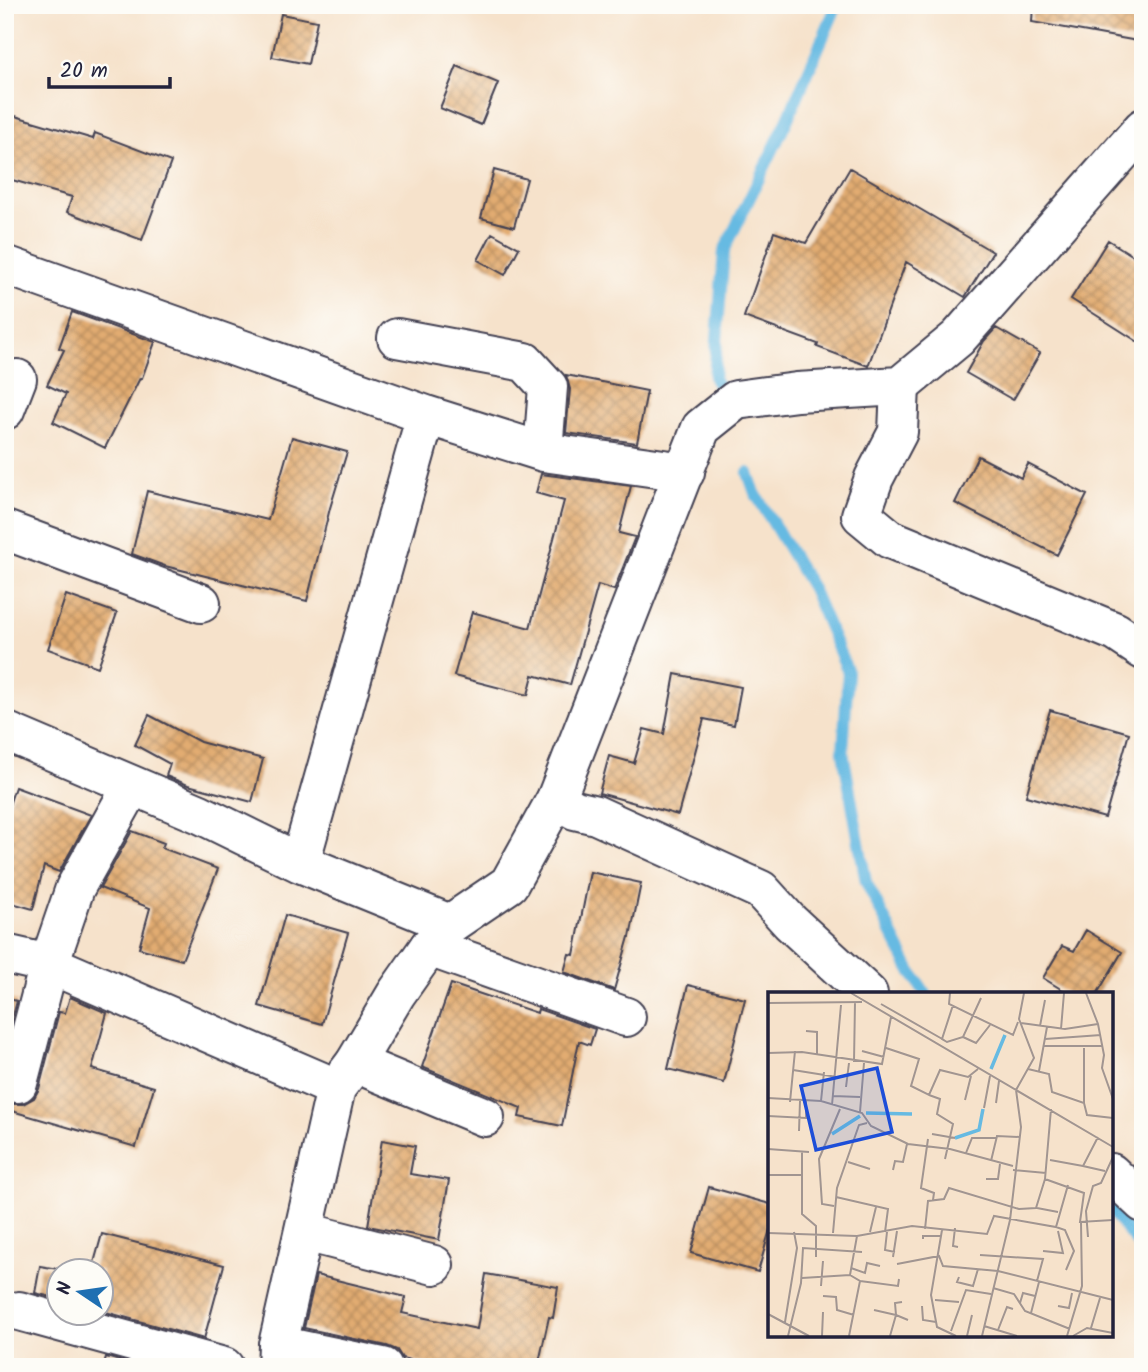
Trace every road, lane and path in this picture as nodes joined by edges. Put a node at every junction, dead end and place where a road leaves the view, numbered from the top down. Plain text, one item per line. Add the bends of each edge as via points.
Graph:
1 (1143, 128) edge
2 (5, 265) edge
3 (397, 338) dead end
4 (900, 386) junction
5 (426, 415) junction
6 (543, 452) junction
7 (685, 472) junction
8 (5, 530) edge
9 (201, 603) dead end
10 (1143, 650) edge
11 (5, 731) edge
12 (132, 786) junction
13 (556, 799) junction
14 (300, 863) junction
15 (439, 935) junction
16 (5, 954) edge
17 (49, 964) junction
18 (866, 992) edge
19 (626, 1017) dead end
20 (345, 1076) junction
21 (18, 1083) dead end
22 (485, 1117) dead end
23 (1113, 1175) edge
24 (1143, 1203) edge
25 (305, 1233) junction
26 (434, 1265) dead end
27 (19, 1311) dead end
28 (278, 1356) edge
29 (224, 1367) edge
30 (383, 1367) edge

1 - 4 street via 958,338
2 - 5 street
3 - 6 street via 525,362 548,387
4 - 7 street via 736,400 701,428
4 - 10 street via 898,432 861,515 890,539 1116,632
5 - 6 street
5 - 14 street
6 - 7 street
7 - 13 street
8 - 9 street
11 - 12 street
12 - 14 street
12 - 17 street via 75,888
13 - 15 street via 509,884
13 - 18 street via 761,890
14 - 15 street
15 - 19 street
15 - 20 street
16 - 17 street
17 - 20 street
17 - 21 street
20 - 22 street
20 - 25 street via 325,1129
23 - 24 street
25 - 26 street
25 - 28 street
27 - 29 street
28 - 30 street

